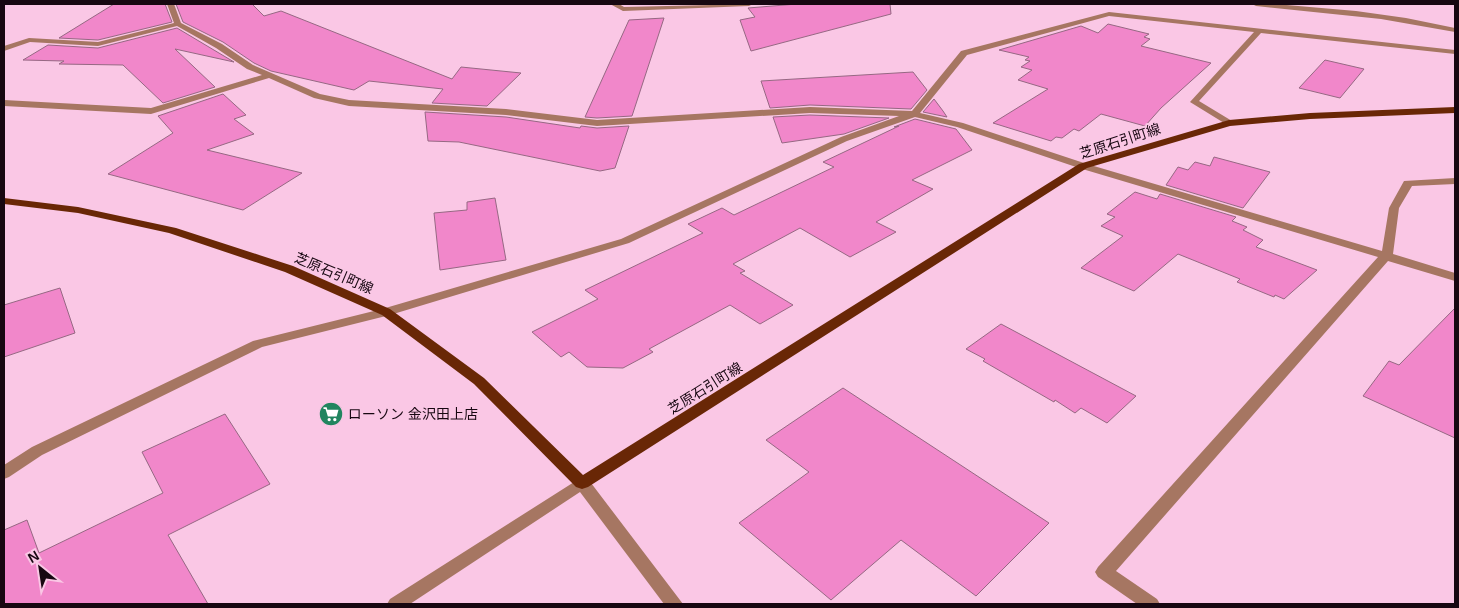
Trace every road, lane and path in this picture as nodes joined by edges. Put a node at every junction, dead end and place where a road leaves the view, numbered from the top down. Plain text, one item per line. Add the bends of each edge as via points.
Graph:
1 (171, 4) edge
2 (614, 4) edge
3 (749, 4) edge
4 (1256, 4) edge
5 (178, 24) junction
6 (1260, 30) junction
7 (1455, 30) edge
8 (4, 49) edge
9 (1455, 52) edge
10 (272, 76) junction
11 (4, 103) edge
12 (1455, 110) edge
13 (914, 114) junction
14 (1229, 123) junction
15 (1083, 166) junction
16 (1455, 181) edge
17 (4, 201) edge
18 (1386, 255) junction
19 (1455, 277) edge
20 (386, 312) junction
21 (4, 473) edge
22 (582, 483) junction
23 (396, 604) edge
24 (674, 604) edge
25 (1151, 604) edge

1 - 5 street
2 - 3 street via 623,10
4 - 7 street via 1364,13
5 - 8 street via 98,44 29,40
5 - 10 street
6 - 9 street
6 - 13 street via 1109,14 964,53
6 - 14 street via 1194,102
10 - 11 street via 152,111
10 - 13 street via 317,96 349,103 506,112 598,123 810,110
12 - 14 main road, 芝原石引町線
13 - 15 street via 960,125
13 - 20 street via 844,140 625,241
14 - 15 main road, 芝原石引町線
15 - 18 street
15 - 22 main road, 芝原石引町線
16 - 18 street via 1408,183 1394,208
17 - 20 main road, 芝原石引町線 via 78,210 172,230 289,269
18 - 19 street
18 - 25 street via 1104,572
20 - 21 street via 258,344 37,451
20 - 22 main road, 芝原石引町線 via 479,381
22 - 23 street
22 - 24 street

